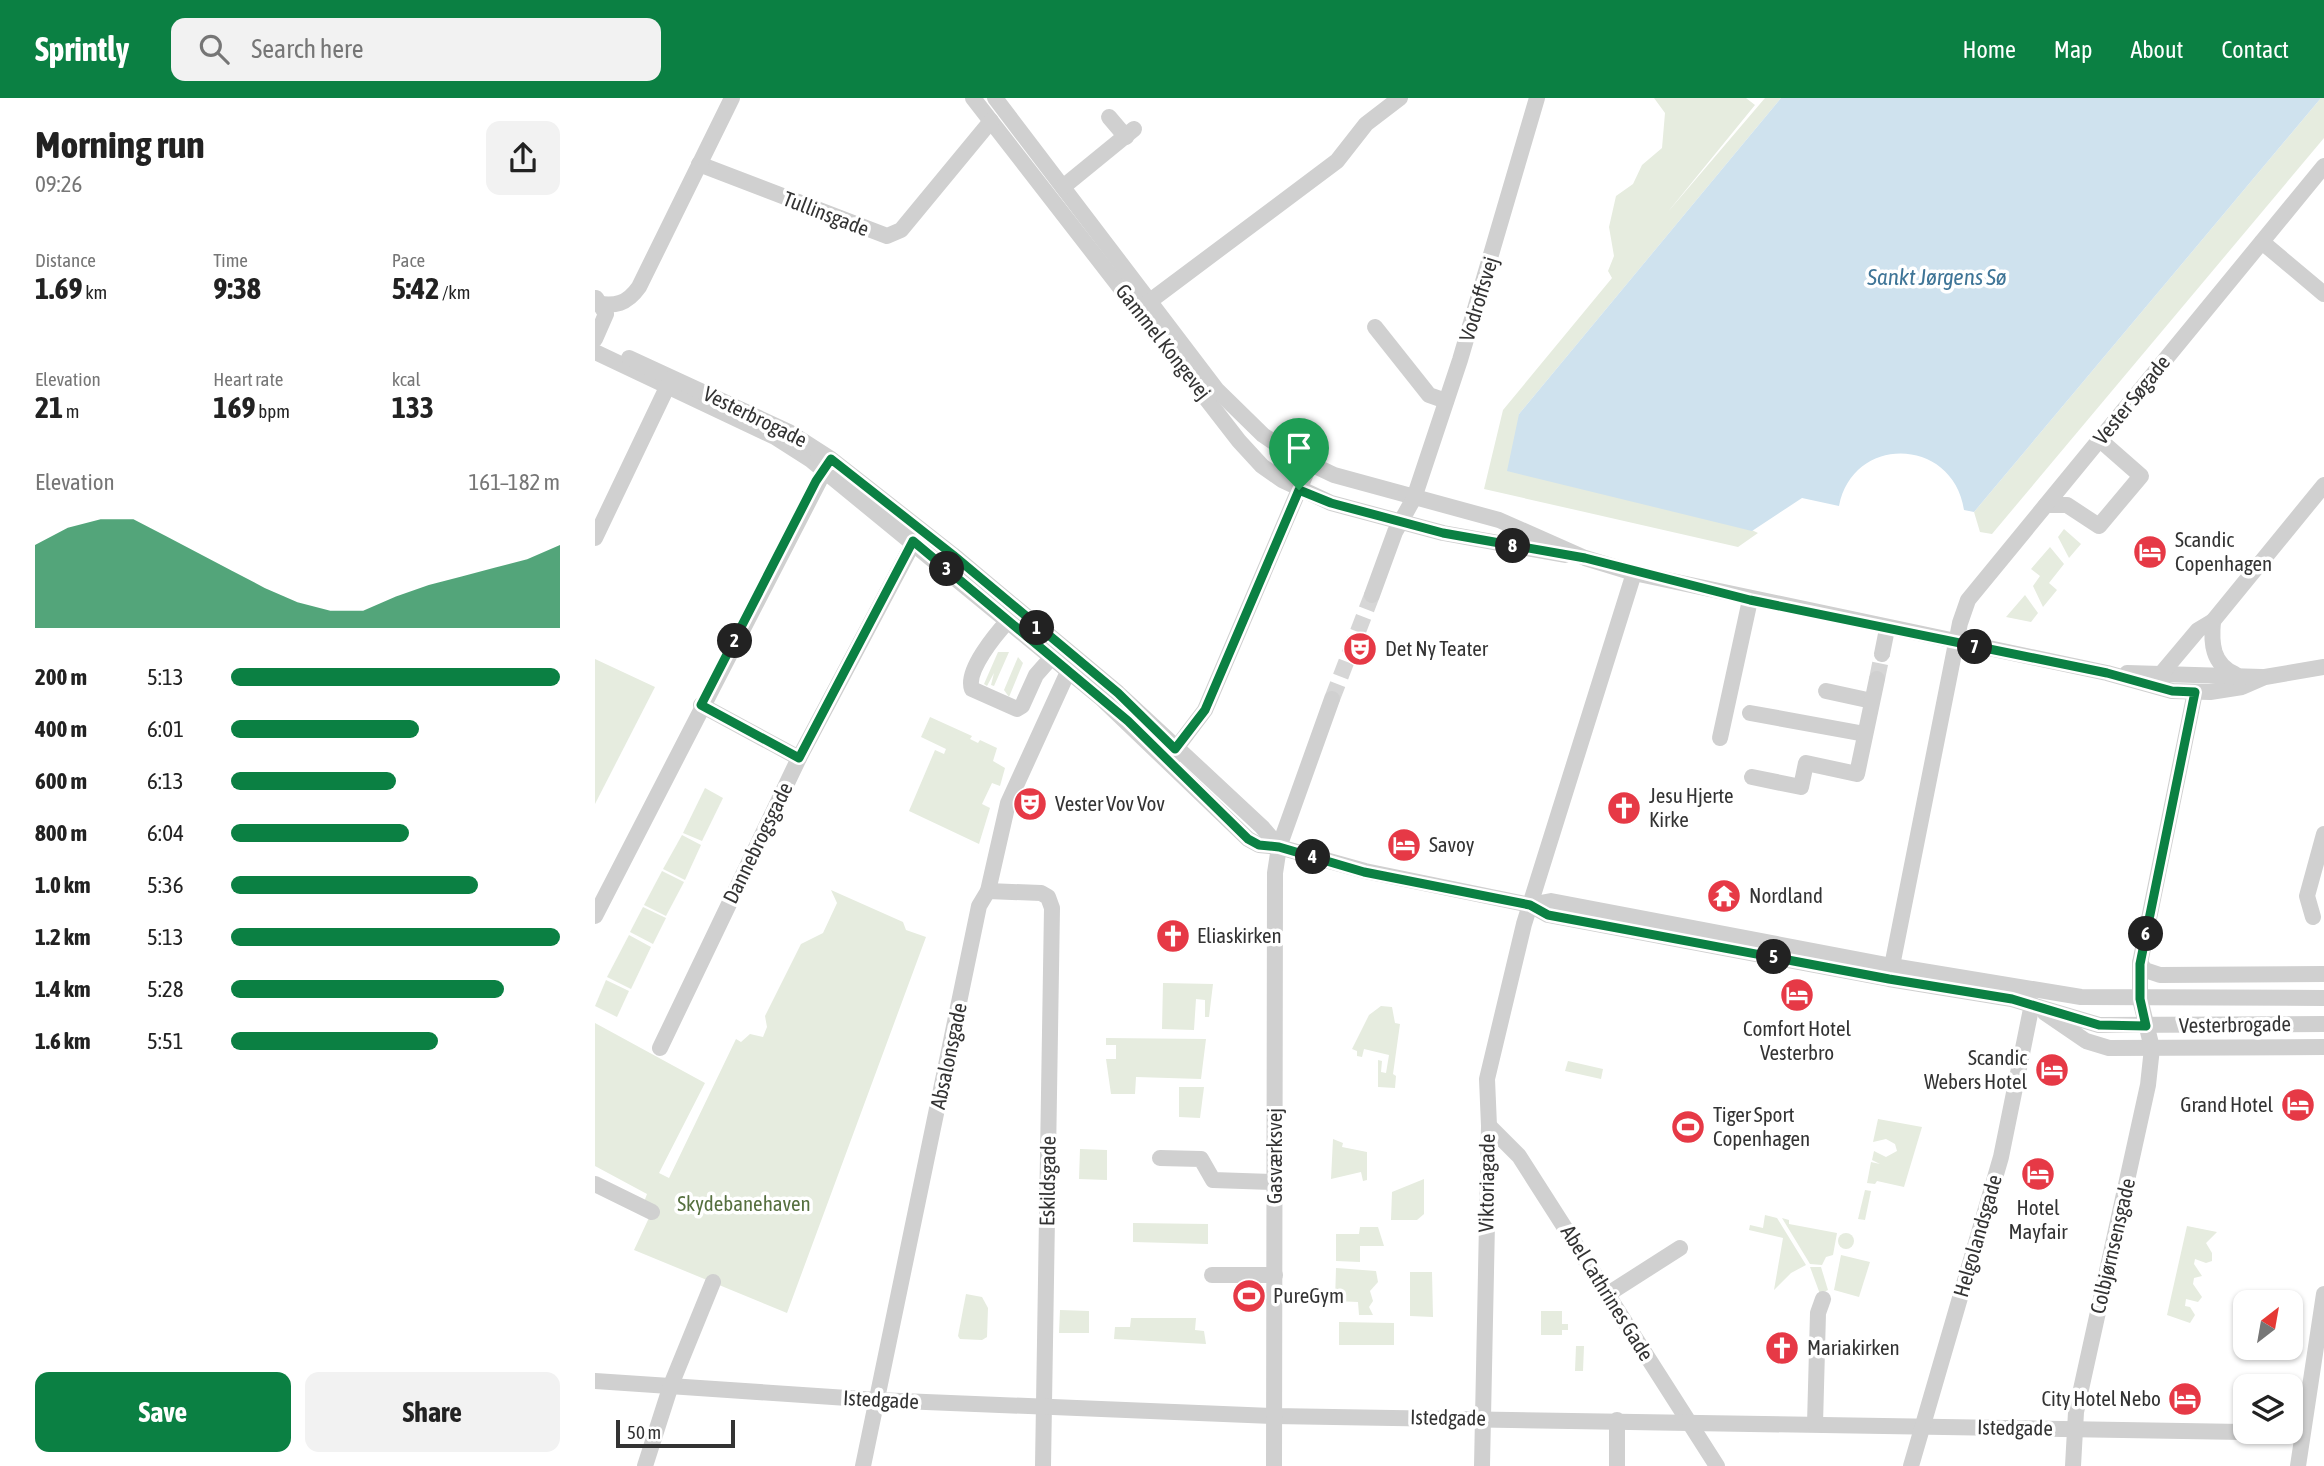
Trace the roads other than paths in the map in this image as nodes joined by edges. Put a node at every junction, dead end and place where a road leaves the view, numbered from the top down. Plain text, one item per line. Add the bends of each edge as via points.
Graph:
1 (732, 98) edge
2 (973, 98) edge
3 (995, 98) edge
4 (1400, 98) edge
5 (1537, 98) edge
6 (1109, 117) dead end
7 (991, 121) junction
8 (699, 164) junction
9 (2324, 166) edge
10 (1063, 187) junction
11 (2262, 242) junction
12 (2324, 293) edge
13 (597, 301) edge
14 (1144, 306) junction
15 (1375, 327) dead end
16 (595, 341) edge
17 (595, 352) edge
18 (669, 383) junction
19 (1446, 401) junction
20 (2099, 440) junction
21 (827, 464) junction
22 (1310, 464) junction
23 (2324, 485) edge
24 (1299, 490) junction
25 (1414, 498) junction
26 (2046, 505) junction
27 (1401, 521) junction
28 (917, 535) junction
29 (595, 538) edge
30 (1585, 558) junction
31 (1634, 573) junction
32 (1372, 595) tunnel mouth
33 (1750, 600) junction
34 (1008, 621) junction
35 (2213, 621) junction
36 (1887, 629) junction
37 (1955, 643) junction
38 (1882, 654) tunnel mouth
39 (1051, 658) junction
40 (1070, 665) junction
41 (2324, 667) edge
42 (2107, 673) junction
43 (2161, 674) junction
44 (2236, 674) junction
45 (2265, 677) junction
46 (1877, 679) tunnel mouth
47 (1826, 691) dead end
48 (2195, 692) junction
49 (1332, 699) tunnel mouth
50 (1873, 701) junction
51 (701, 705) junction
52 (1750, 713) dead end
53 (1865, 734) junction
54 (1720, 738) dead end
55 (1175, 749) junction
56 (799, 758) junction
57 (1174, 768) junction
58 (1752, 777) dead end
59 (2324, 834) edge
60 (1279, 847) junction
61 (988, 891) junction
62 (2324, 904) edge
63 (1530, 905) junction
64 (595, 916) edge
65 (2140, 964) junction
66 (1892, 966) junction
67 (2324, 974) edge
68 (2324, 998) edge
69 (2140, 999) junction
70 (2032, 1004) junction
71 (2324, 1024) edge
72 (2146, 1026) junction
73 (2324, 1047) edge
74 (660, 1048) dead end
75 (2152, 1048) junction
76 (1489, 1126) junction
77 (1160, 1158) dead end
78 (1275, 1182) junction
79 (595, 1184) edge
80 (652, 1212) dead end
81 (1680, 1248) dead end
82 (1212, 1275) dead end
83 (1275, 1275) junction
84 (713, 1282) dead end
85 (1608, 1294) junction
86 (2324, 1294) edge
87 (1823, 1299) dead end
88 (595, 1381) edge
89 (671, 1385) junction
90 (877, 1400) junction
91 (1044, 1408) junction
92 (1274, 1416) junction
93 (1481, 1418) junction
94 (1617, 1420) junction
95 (2303, 1421) edge
96 (1688, 1422) junction
97 (1815, 1424) junction
98 (1923, 1426) junction
99 (2074, 1429) junction
100 (2233, 1432) edge
101 (2300, 1444) edge
102 (645, 1466) edge
103 (863, 1466) edge
104 (1043, 1466) edge
105 (1274, 1466) edge
106 (1482, 1466) edge
107 (1617, 1466) edge
108 (1717, 1466) edge
109 (1911, 1466) edge
110 (2073, 1466) edge
111 (2298, 1466) edge

1 - 8 street
2 - 7 street, Gammel Kongevej
3 - 10 street, Gammel Kongevej
4 - 14 street via 1366,124 1337,161
5 - 19 street, Vodroffsvej
6 - 10 street via 1130,133
7 - 8 street, Tullinsgade via 901,230 882,236
7 - 14 street, Gammel Kongevej
8 - 13 street via 639,287 623,303
9 - 11 street, Vester Søgade
10 - 14 street, Gammel Kongevej
11 - 12 street
11 - 20 street, Vester Søgade
13 - 16 street via 606,314
14 - 22 street, Gammel Kongevej via 1234,409 1263,435
14 - 24 street, Gammel Kongevej via 1254,459
15 - 19 street via 1429,395
16 - 18 street, Vesterbrogade
17 - 18 street, Vesterbrogade
18 - 21 street, Vesterbrogade
18 - 29 street
19 - 25 street, Vodroffsvej
20 - 26 street, Vester Søgade
20 - 26 street via 2141,476 2099,526 2067,505
21 - 28 street, Vesterbrogade
21 - 51 street
22 - 24 street
22 - 25 street, Gammel Kongevej
23 - 35 street
24 - 27 street, Gammel Kongevej
24 - 55 street via 1205,710
25 - 27 street
25 - 30 street, Gammel Kongevej via 1499,520
26 - 37 street, Vester Søgade via 1968,600
27 - 30 street, Gammel Kongevej via 1486,542
27 - 32 street
28 - 34 street, Vesterbrogade
28 - 40 street, Vesterbrogade
28 - 56 street, Dannebrogsgade
30 - 31 street, Gammel Kongevej
31 - 33 street, Gammel Kongevej
31 - 63 street, Viktoriagade
33 - 36 street, Gammel Kongevej
33 - 54 street
34 - 39 street, Vesterbrogade
34 - 39 street via 986,648 971,681 972,689 1019,708
35 - 43 street via 2198,630
35 - 44 street via 2217,660
36 - 37 street, Gammel Kongevej
36 - 38 street
37 - 42 street, Gammel Kongevej
37 - 66 street, Vester Søgade
39 - 40 street, Vesterbrogade
40 - 55 street, Vesterbrogade via 1118,693
40 - 57 street, Vesterbrogade
40 - 61 street, Absalonsgade via 1008,803
41 - 45 street
42 - 43 street, Gammel Kongevej
42 - 48 street, Gammel Kongevej via 2172,691
43 - 44 street, Gammel Kongevej
44 - 45 street, Gammel Kongevej
45 - 48 street, Gammel Kongevej via 2242,687
46 - 50 street
47 - 50 street
48 - 65 street, Colbjørnsensgade
49 - 60 street
50 - 53 street
51 - 56 street
51 - 64 street
52 - 53 street
53 - 58 street via 1857,774 1806,763 1801,787
55 - 57 street
55 - 60 street, Vesterbrogade
56 - 74 street, Dannebrogsgade
57 - 60 street, Vesterbrogade via 1248,839
59 - 62 street via 2307,896 2313,917
60 - 63 street, Vesterbrogade via 1364,872
60 - 78 street, Gasværksvej via 1275,873
61 - 90 street, Absalonsgade via 979,906
61 - 91 street, Eskildsgade via 1029,891 1048,897 1053,916
63 - 66 street, Vesterbrogade via 1551,901
63 - 70 street, Vesterbrogade via 1548,915
63 - 76 street, Viktoriagade via 1487,1079
65 - 67 street via 2160,975
65 - 69 street, Colbjørnsensgade
66 - 69 street, Vesterbrogade via 2081,997
68 - 69 street, Vesterbrogade
69 - 72 street, Colbjørnsensgade
70 - 72 street, Vesterbrogade via 2099,1025
70 - 75 street via 2097,1046
70 - 98 street, Helgolandsgade via 2001,1157
71 - 72 street, Vesterbrogade
72 - 75 street, Colbjørnsensgade
73 - 75 street
75 - 99 street, Colbjørnsensgade via 2148,1086
76 - 85 street, Abel Cathrines Gade via 1520,1156
76 - 93 street, Viktoriagade
77 - 78 street via 1201,1159 1213,1180
78 - 83 street, Gasværksvej
79 - 80 street
81 - 85 street
82 - 83 street
83 - 92 street, Gasværksvej
84 - 89 street
85 - 96 street, Abel Cathrines Gade
86 - 95 street
87 - 97 street via 1818,1313
88 - 89 street, Istedgade
89 - 90 street, Istedgade
89 - 102 street
90 - 91 street, Istedgade
90 - 103 street, Absalonsgade
91 - 92 street, Istedgade
91 - 104 street, Eskildsgade
92 - 93 street, Istedgade
92 - 105 street, Gasværksvej
93 - 94 street, Istedgade
93 - 106 street, Viktoriagade
94 - 96 street, Istedgade
94 - 107 street
96 - 97 street, Istedgade
96 - 108 street, Abel Cathrines Gade
97 - 98 street, Istedgade
98 - 99 street, Istedgade
98 - 109 street, Helgolandsgade
99 - 100 street, Istedgade
99 - 110 street, Colbjørnsensgade
101 - 111 street

